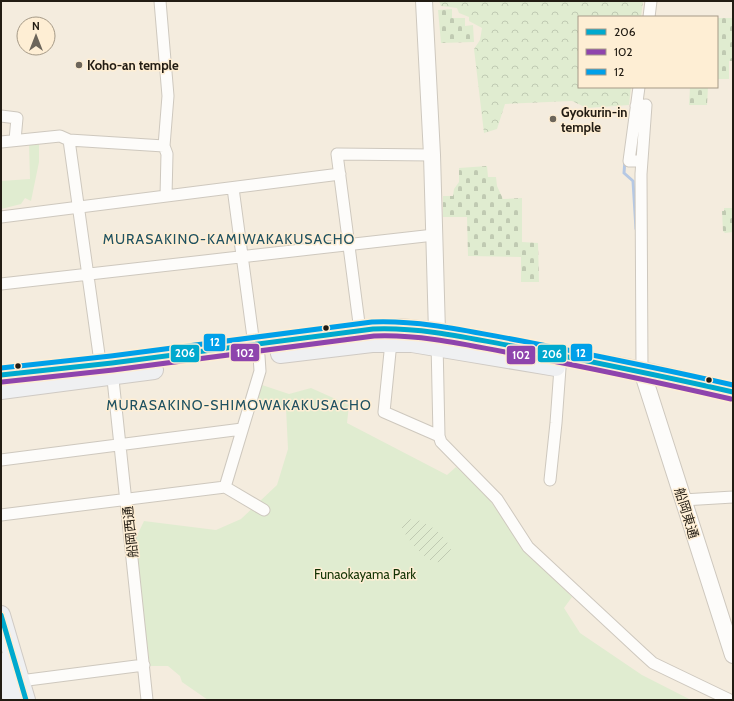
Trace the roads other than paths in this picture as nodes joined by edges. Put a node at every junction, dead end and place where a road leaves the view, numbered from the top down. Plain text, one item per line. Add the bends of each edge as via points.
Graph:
1 (160, 1) edge
2 (424, 1) edge
3 (651, 1) edge
4 (649, 16) edge
5 (638, 88) edge
6 (641, 105) junction
7 (1, 116) edge
8 (633, 126) junction
9 (645, 126) junction
10 (15, 140) junction
11 (69, 140) junction
12 (1, 142) edge
13 (164, 146) junction
14 (432, 155) junction
15 (641, 161) junction
16 (340, 174) junction
17 (233, 188) junction
18 (166, 196) junction
19 (78, 207) junction
20 (1, 217) edge
21 (434, 235) junction
22 (349, 245) junction
23 (242, 257) junction
24 (86, 274) junction
25 (1, 284) edge
26 (360, 331) junction
27 (437, 339) junction
28 (391, 342) junction
29 (256, 350) junction
30 (560, 368) junction
31 (107, 370) junction
32 (1, 376) edge
33 (644, 377) junction
34 (1, 390) edge
35 (733, 392) edge
36 (733, 404) edge
37 (242, 429) junction
38 (439, 436) junction
39 (120, 445) junction
40 (1, 460) edge
41 (550, 480) dead end
42 (225, 487) junction
43 (733, 497) edge
44 (126, 500) junction
45 (683, 500) junction
46 (264, 510) dead end
47 (1, 515) edge
48 (2, 622) edge
49 (729, 631) edge
50 (733, 655) edge
51 (1, 662) edge
52 (144, 665) junction
53 (20, 681) junction
54 (12, 700) edge
55 (26, 700) edge
56 (147, 700) edge
57 (730, 700) edge

1 - 13 street via 168,96
2 - 14 street
3 - 4 street
5 - 6 street
6 - 8 street
6 - 9 street
7 - 10 street via 17,118
8 - 9 street
8 - 15 street via 628,161
9 - 15 street
10 - 11 street via 60,136
10 - 12 street
11 - 13 street
11 - 19 street, 船岡西通
13 - 18 street via 167,154
14 - 16 street via 337,154
14 - 21 street
15 - 33 street
16 - 17 street
16 - 22 street
17 - 18 street
17 - 23 street
18 - 19 street
19 - 20 street
19 - 24 street, 船岡西通
21 - 22 street
21 - 27 street
22 - 23 street
22 - 26 street
23 - 24 street
23 - 29 street
24 - 25 street
24 - 31 street, 船岡西通
26 - 27 main road via 386,328
26 - 29 main road
27 - 28 main road
27 - 30 main road
27 - 33 main road
27 - 38 street
28 - 29 main road
28 - 38 street via 384,412
29 - 31 main road
29 - 37 street via 260,371
30 - 33 main road
30 - 41 street
31 - 32 main road
31 - 34 main road
31 - 39 street, 船岡西通
33 - 35 main road
33 - 36 main road
33 - 45 street, 船岡東通
37 - 39 street
37 - 42 street
38 - 57 street via 440,442 497,499 528,547 642,653 654,662
39 - 40 street
39 - 44 street, 船岡西通
42 - 44 street
42 - 46 street
43 - 45 street
44 - 47 street
44 - 52 street, 船岡西通
45 - 49 street, 船岡東通
48 - 53 main road
49 - 50 street, 船岡東通
51 - 54 main road
52 - 53 street
52 - 56 street, 船岡西通
53 - 55 main road

